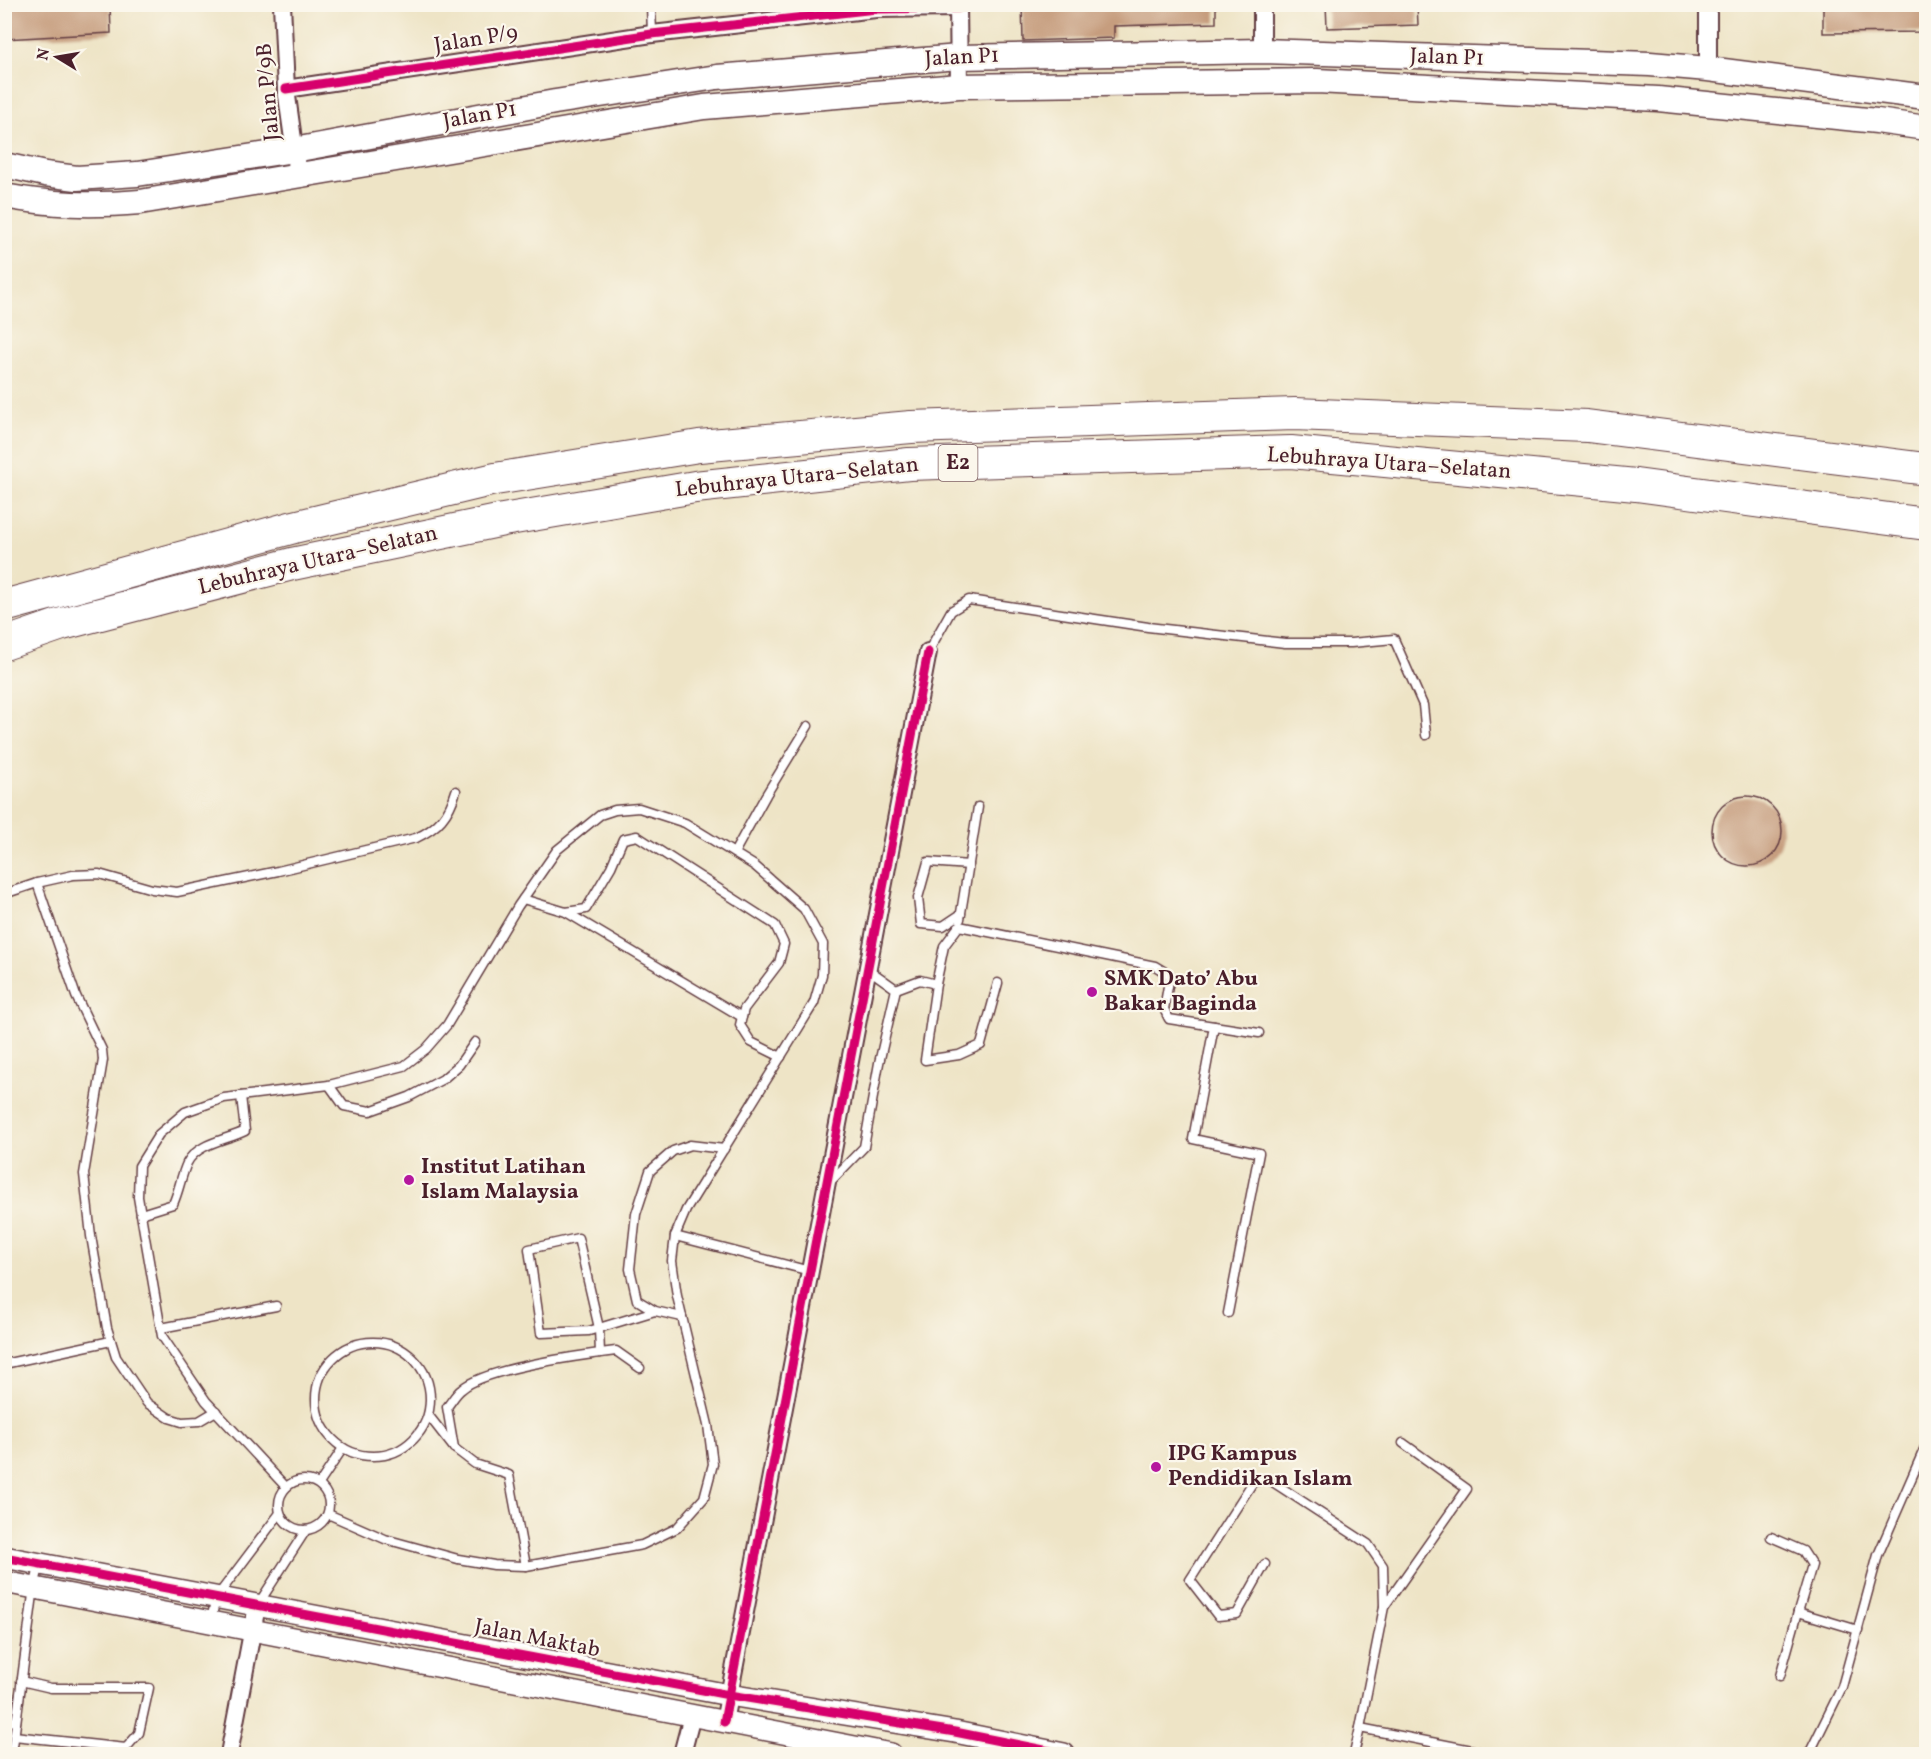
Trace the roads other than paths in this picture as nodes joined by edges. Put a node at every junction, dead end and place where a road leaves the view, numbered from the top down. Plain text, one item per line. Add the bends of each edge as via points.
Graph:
1 (282, 4) edge
2 (651, 4) edge
3 (1262, 4) edge
4 (1708, 4) edge
5 (958, 6) edge
6 (876, 7) edge
7 (652, 34) junction
8 (1262, 51) junction
9 (959, 57) junction
10 (1708, 69) junction
11 (959, 86) junction
12 (286, 89) junction
13 (1926, 98) edge
14 (1926, 128) edge
15 (294, 150) junction
16 (4, 165) edge
17 (298, 175) junction
18 (4, 196) edge
19 (1926, 469) edge
20 (1926, 524) edge
21 (4, 606) edge
22 (4, 644) edge
23 (928, 652) joint
24 (808, 726) dead end
25 (1426, 735) dead end
26 (456, 791) dead end
27 (978, 807) dead end
28 (734, 853) junction
29 (969, 865) junction
30 (37, 883) junction
31 (4, 894) edge
32 (523, 899) junction
33 (566, 912) junction
34 (961, 914) junction
35 (959, 926) junction
36 (868, 969) junction
37 (998, 983) dead end
38 (936, 984) junction
39 (896, 989) junction
40 (742, 1017) junction
41 (1214, 1026) junction
42 (1259, 1033) dead end
43 (475, 1042) dead end
44 (781, 1057) junction
45 (329, 1084) junction
46 (241, 1096) junction
47 (724, 1149) junction
48 (826, 1185) junction
49 (141, 1214) junction
50 (675, 1236) junction
51 (810, 1271) junction
52 (276, 1306) dead end
53 (655, 1311) junction
54 (1228, 1313) dead end
55 (682, 1317) junction
56 (161, 1328) junction
57 (599, 1328) junction
58 (111, 1341) junction
59 (600, 1353) junction
60 (4, 1364) edge
61 (640, 1368) dead end
62 (216, 1411) junction
63 (429, 1416) junction
64 (1402, 1443) dead end
65 (1926, 1445) edge
66 (343, 1448) junction
67 (454, 1448) junction
68 (319, 1484) junction
69 (286, 1487) junction
70 (280, 1513) junction
71 (328, 1514) junction
72 (306, 1530) junction
73 (1771, 1537) dead end
74 (4, 1557) edge
75 (40, 1564) junction
76 (1265, 1564) dead end
77 (526, 1566) junction
78 (4, 1582) edge
79 (33, 1587) junction
80 (216, 1598) junction
81 (257, 1606) junction
82 (1384, 1608) junction
83 (1798, 1612) junction
84 (211, 1621) junction
85 (252, 1629) junction
86 (1858, 1630) junction
87 (1780, 1676) dead end
88 (21, 1681) junction
89 (729, 1695) junction
90 (692, 1716) junction
91 (4, 1720) edge
92 (16, 1722) junction
93 (724, 1722) junction
94 (1360, 1728) junction
95 (14, 1736) junction
96 (12, 1755) edge
97 (229, 1755) edge
98 (682, 1755) edge
99 (891, 1755) edge
100 (1064, 1755) edge
101 (1353, 1755) edge
102 (1492, 1755) edge
103 (1809, 1755) edge

1 - 12 street, Jalan P/9B
2 - 7 lane
3 - 8 street
4 - 10 street
5 - 6 street, Jalan P/9
5 - 9 street
6 - 7 street, Jalan P/9
7 - 12 street, Jalan P/9
8 - 9 main road, Jalan P1
8 - 10 main road, Jalan P1
9 - 11 street
9 - 15 main road, Jalan P1 via 717,77
10 - 13 main road, Jalan P1
11 - 14 main road, Jalan P1 via 1317,81 1658,99
11 - 17 main road, Jalan P1 via 704,107
12 - 15 street, Jalan P/9B
15 - 16 main road, Jalan P1 via 136,174 77,178
15 - 17 street, Jalan P/9B
17 - 18 main road, Jalan P1 via 140,202 93,206
19 - 21 highway, Lebuhraya Utara–Selatan / E2 via 1587,426 1283,414 910,427 699,446 495,479 294,527
20 - 22 highway, Lebuhraya Utara–Selatan / E2 via 1636,485 1292,452 909,464 695,486 504,520 292,564 63,624
23 - 25 lane via 951,611 969,600 1285,643 1394,639 1423,705
23 - 36 street
24 - 28 lane
26 - 30 lane via 444,819 416,838 278,871 177,892 152,889 99,873
27 - 29 lane
28 - 32 lane via 685,824 639,808 615,810 600,815 557,850
28 - 44 lane via 804,909 823,944 822,975 814,1003
29 - 34 lane
29 - 34 lane via 928,862 918,898 921,924 943,926
30 - 31 lane
30 - 58 lane via 76,996 102,1050 84,1174
32 - 33 lane
32 - 45 lane via 447,1025 426,1049 404,1066
33 - 40 lane
33 - 40 lane via 586,909 623,839 637,836 775,925 784,944 779,963
34 - 35 lane
35 - 38 lane via 944,946
35 - 41 lane via 1155,966 1170,975 1164,1009 1169,1019
36 - 39 lane
36 - 48 street
37 - 38 lane via 981,1045 959,1055 925,1060
38 - 39 lane via 920,980
39 - 48 lane via 864,1147
40 - 44 lane via 740,1025 752,1042
41 - 42 lane
41 - 54 lane via 1192,1139 1258,1153
43 - 45 lane via 459,1065 442,1079 409,1097 370,1111 344,1106
44 - 47 lane
45 - 46 lane
46 - 49 lane via 185,1112 159,1134 139,1166
46 - 49 lane via 245,1131 204,1147 188,1161 173,1204
47 - 50 lane via 686,1210
47 - 53 lane via 690,1145 673,1151 650,1171 636,1214 630,1269 637,1300
48 - 51 street
49 - 56 lane
50 - 51 lane
50 - 55 lane via 672,1261
51 - 89 street
52 - 56 lane
53 - 55 lane
53 - 57 lane
55 - 77 lane via 708,1425 713,1464 704,1498 677,1528 642,1545
56 - 62 lane via 162,1336
57 - 57 lane via 542,1333 529,1249 578,1238
57 - 59 lane
58 - 60 lane
58 - 62 lane via 116,1357 147,1403 169,1418 200,1421
59 - 61 lane via 616,1351
59 - 67 lane via 494,1374 463,1388 447,1407
62 - 69 lane
63 - 66 lane via 405,1448 386,1456 366,1457
63 - 66 lane via 431,1396 427,1377 416,1360 381,1341 342,1350 318,1382 316,1402 320,1422 331,1439
63 - 67 lane
64 - 82 lane via 1467,1489
65 - 86 lane via 1878,1555
66 - 68 lane
67 - 77 lane via 475,1464 509,1475
68 - 69 lane via 304,1479
68 - 71 lane via 328,1496
69 - 70 lane via 280,1497
70 - 72 lane via 295,1529
70 - 80 lane
71 - 72 lane via 320,1525
71 - 77 lane via 421,1550 495,1565
72 - 81 lane
73 - 83 lane via 1803,1551 1812,1565
74 - 75 street, Jalan Maktab
75 - 79 lane
75 - 80 street, Jalan Maktab
76 - 82 lane via 1237,1614 1218,1616 1190,1580 1253,1482 1268,1479 1368,1544 1383,1566
78 - 79 street, Jalan Maktab
79 - 84 street, Jalan Maktab
79 - 88 lane
80 - 81 street, Jalan Maktab
80 - 84 lane
81 - 85 street
81 - 89 street, Jalan Maktab
82 - 94 lane
83 - 86 lane
83 - 87 lane
84 - 85 street, Jalan Maktab
85 - 90 street, Jalan Maktab
85 - 97 street
86 - 103 lane via 1842,1687
88 - 92 lane
88 - 95 lane via 51,1688 149,1688 139,1732 126,1748
89 - 93 street
89 - 100 street, Jalan Maktab via 955,1732
90 - 93 street, Jalan Maktab
90 - 98 street
91 - 92 lane
92 - 95 lane
93 - 99 street, Jalan Maktab
94 - 101 lane
94 - 102 lane
95 - 96 lane

